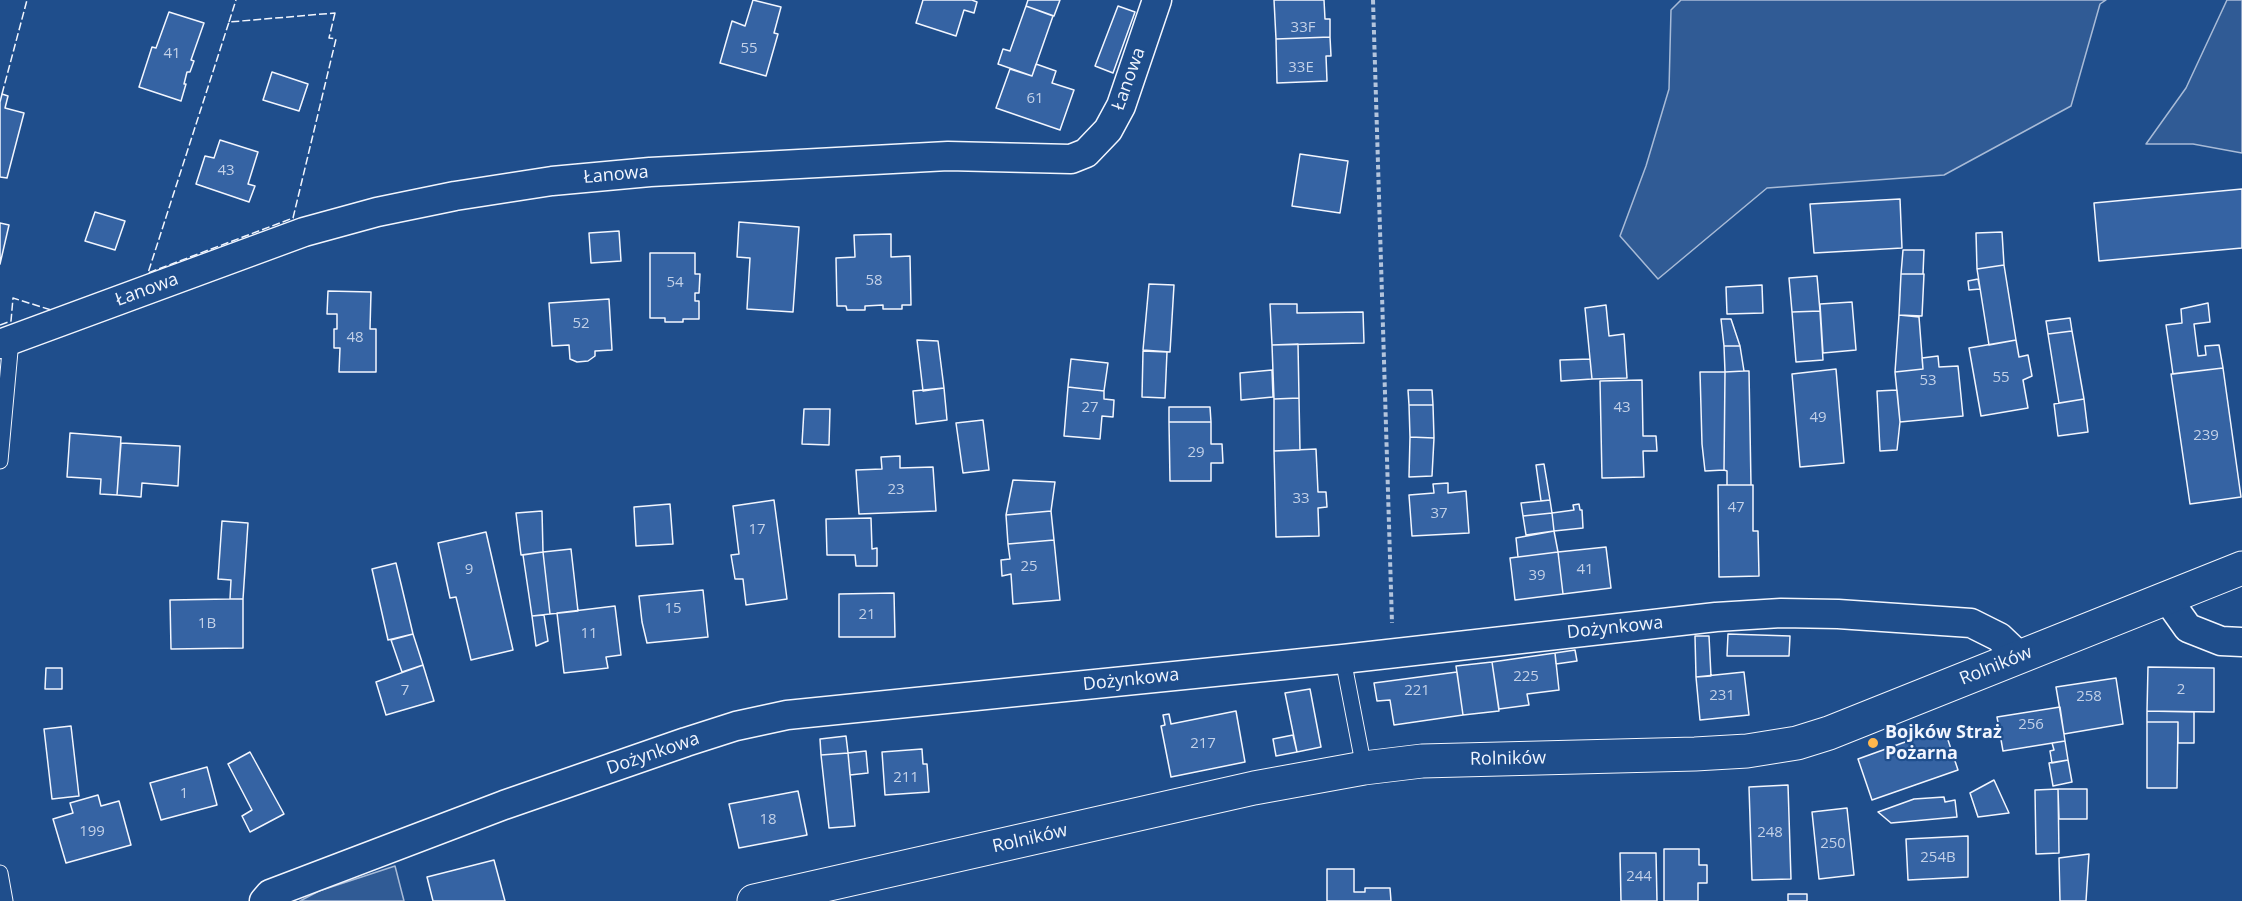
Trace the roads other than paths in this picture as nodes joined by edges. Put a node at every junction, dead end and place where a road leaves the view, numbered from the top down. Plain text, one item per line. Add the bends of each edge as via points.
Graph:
1 (1157, 0) edge
2 (5, 342) edge
3 (0, 462) edge
4 (2242, 568) edge
5 (2166, 597) junction
6 (2242, 642) edge
7 (2019, 656) junction
8 (1343, 659) junction
9 (1364, 768) junction
10 (0, 873) edge
11 (5, 901) edge
12 (264, 901) edge
13 (754, 901) edge

1 - 2 street, Łanowa via 1113,122 1086,153 1071,159 948,156 650,172 552,180 455,196 304,232
2 - 3 lane
4 - 5 street, Rolników
5 - 6 street via 2188,628 2221,641
5 - 7 street, Rolników
7 - 8 street, Dożynkowa via 1999,637 1971,623 1781,613
7 - 9 street, Rolników via 1829,733 1772,748 1695,754 1422,761
8 - 9 lane
8 - 12 street, Dożynkowa via 760,720 504,805 270,894
9 - 13 street, Rolników via 1242,791
10 - 11 lane

